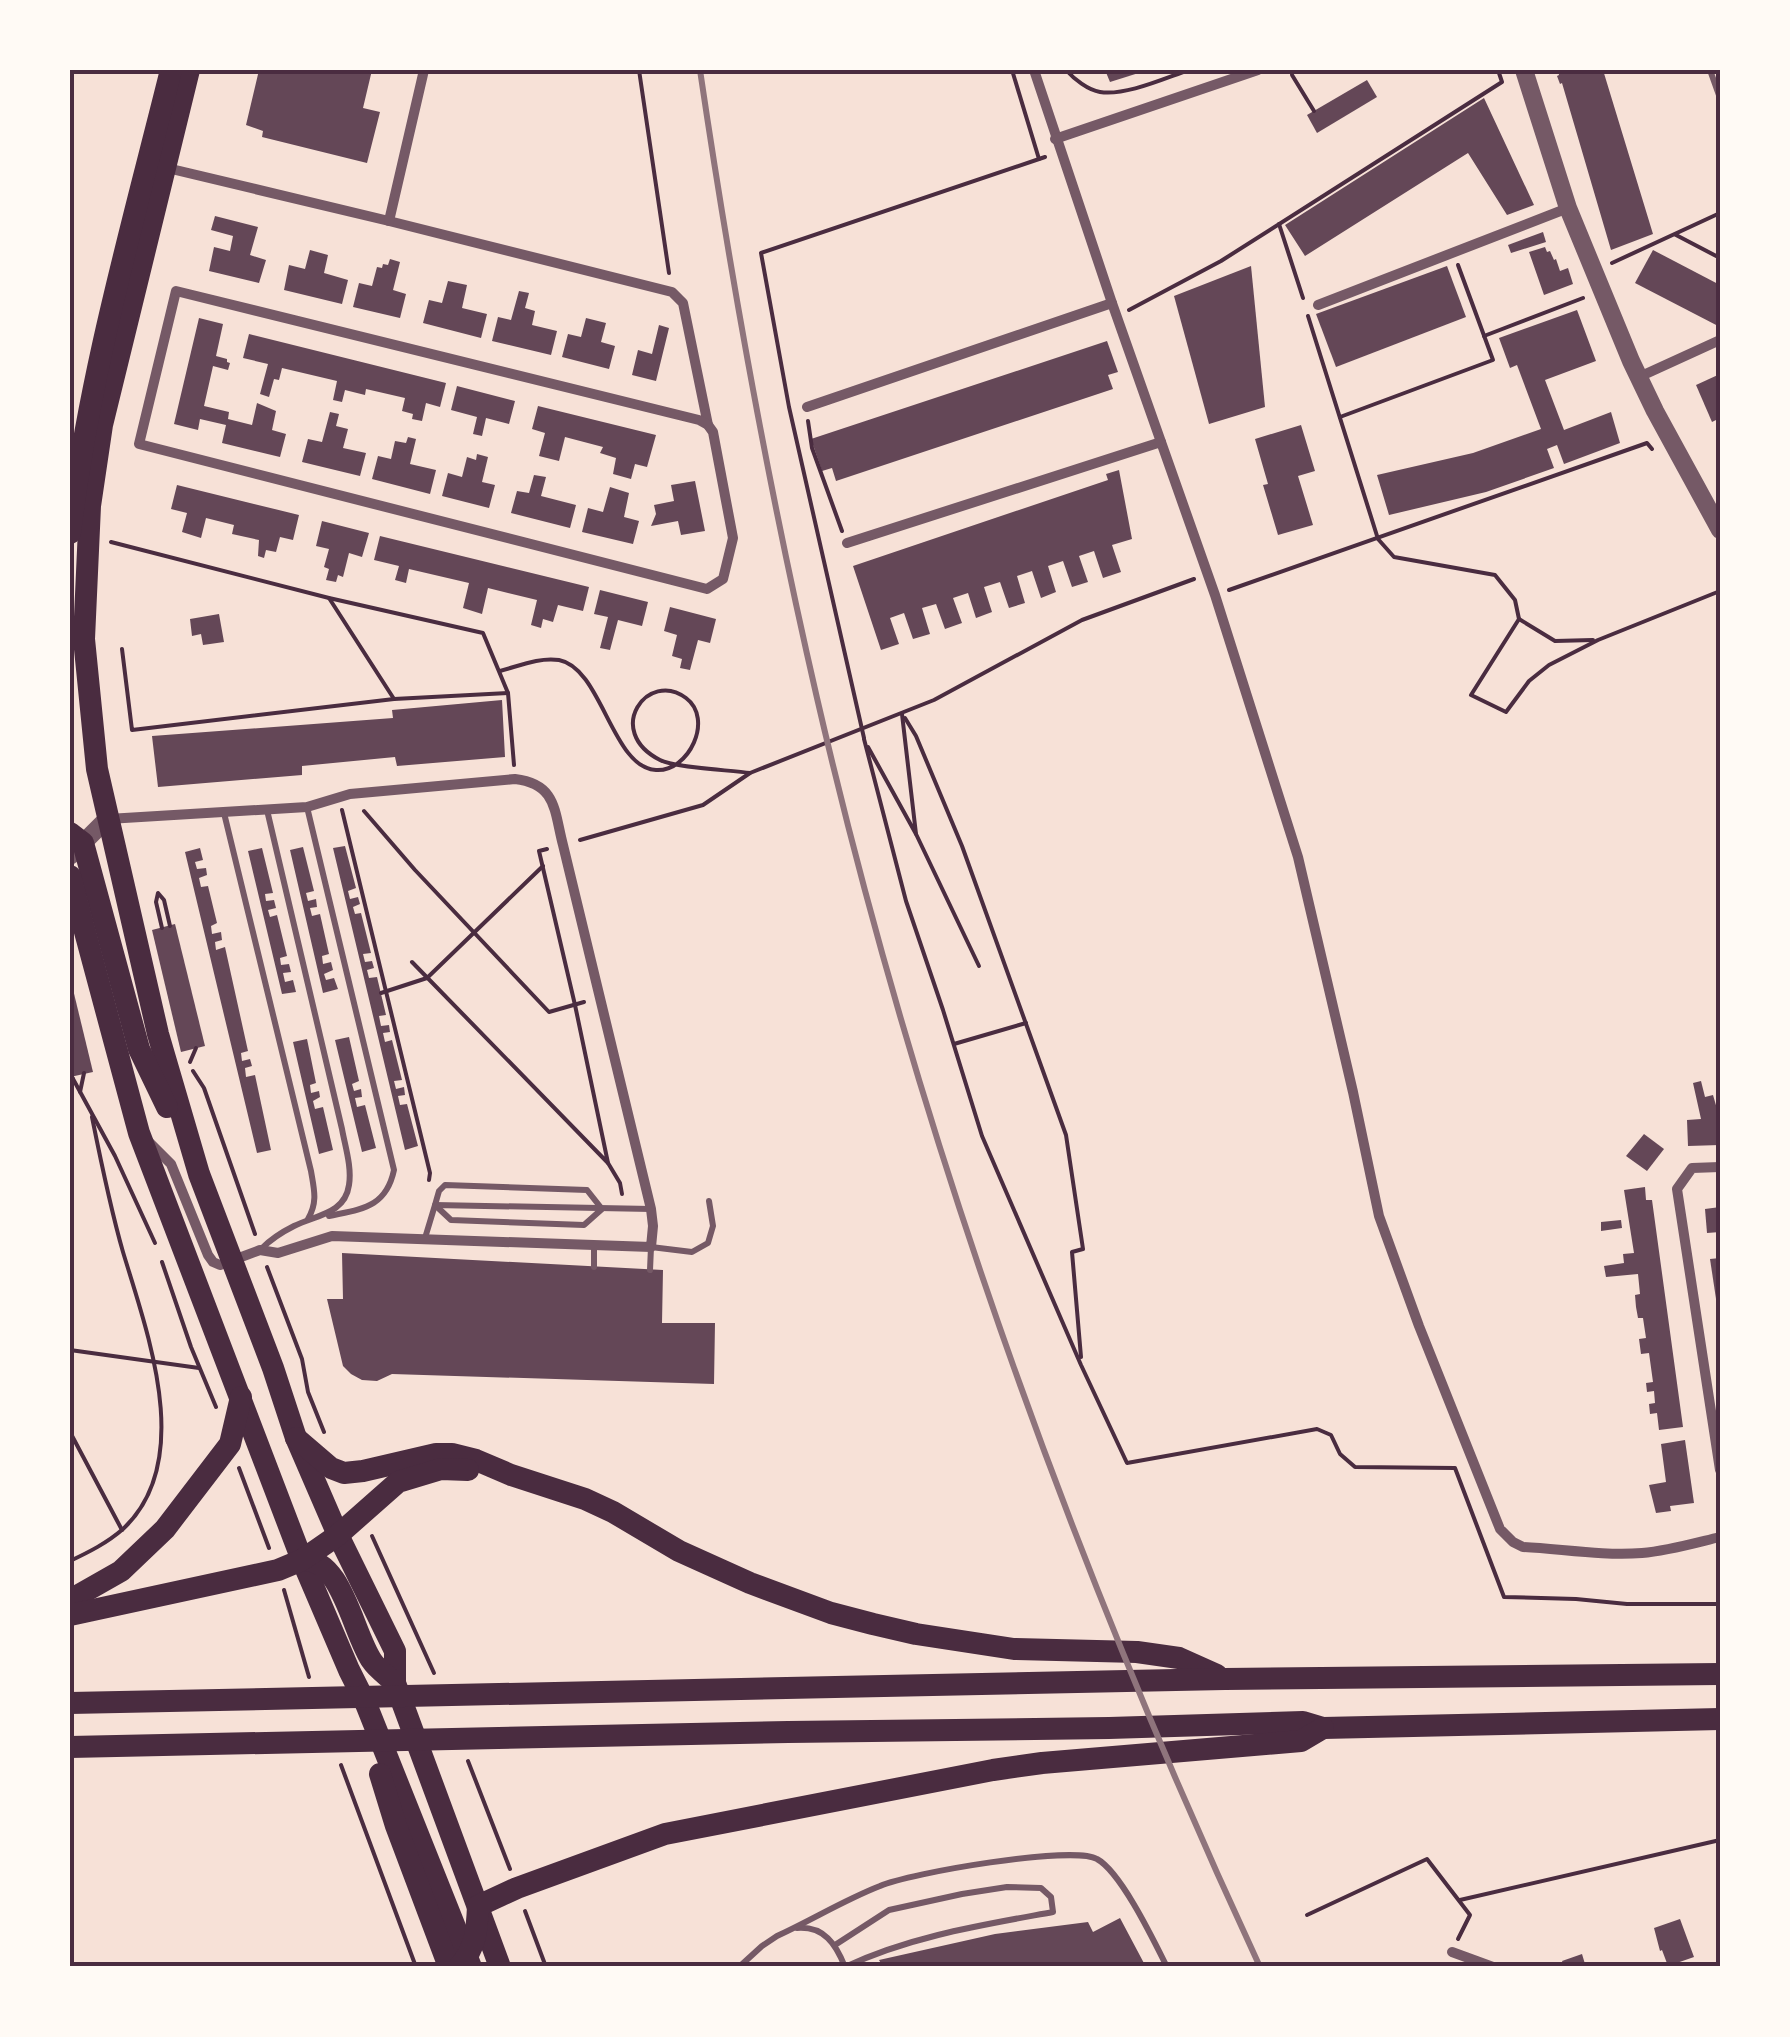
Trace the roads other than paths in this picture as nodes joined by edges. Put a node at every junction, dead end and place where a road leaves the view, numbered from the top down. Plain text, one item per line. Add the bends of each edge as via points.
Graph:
1 (171, 70) edge
2 (190, 70) edge
3 (424, 70) edge
4 (1034, 70) edge
5 (1258, 70) edge
6 (1524, 70) edge
7 (1710, 70) edge
8 (1720, 98) edge
9 (1056, 139) junction
10 (157, 166) junction
11 (1568, 208) junction
12 (389, 221) junction
13 (1112, 304) junction
14 (1318, 305) dead end
15 (1720, 340) edge
16 (1638, 376) junction
17 (807, 406) dead end
18 (708, 425) junction
19 (1161, 442) junction
20 (1720, 530) edge
21 (70, 532) edge
22 (847, 543) road end
23 (306, 807) junction
24 (267, 810) junction
25 (224, 814) junction
26 (107, 819) junction
27 (73, 839) edge
28 (70, 876) edge
29 (139, 1133) junction
30 (1720, 1167) edge
31 (199, 1174) junction
32 (709, 1201) dead end
33 (434, 1204) junction
34 (602, 1208) junction
35 (650, 1209) junction
36 (308, 1220) junction
37 (425, 1238) junction
38 (594, 1246) junction
39 (651, 1247) junction
40 (260, 1250) junction
41 (232, 1261) junction
42 (594, 1267) dead end
43 (650, 1270) dead end
44 (240, 1397) junction
45 (296, 1438) junction
46 (1720, 1470) edge
47 (511, 1475) junction
48 (338, 1535) junction
49 (1720, 1537) edge
50 (302, 1560) junction
51 (70, 1600) edge
52 (70, 1614) edge
53 (349, 1670) junction
54 (1720, 1674) edge
55 (1225, 1679) junction
56 (395, 1683) junction
57 (70, 1702) edge
58 (1720, 1718) edge
59 (1322, 1728) junction
60 (70, 1746) edge
61 (478, 1906) junction
62 (452, 1915) junction
63 (790, 1930) junction
64 (835, 1945) junction
65 (1452, 1952) road end
66 (462, 1964) edge
67 (504, 1967) edge
68 (739, 1967) edge
69 (845, 1967) edge
70 (1167, 1967) edge
71 (1492, 1967) edge

1 - 10 main road
2 - 10 main road
3 - 12 street
4 - 9 street
5 - 9 street
6 - 11 street
7 - 8 lane
9 - 13 street
10 - 12 street
10 - 21 main road via 95,377
10 - 26 main road via 102,426 84,583 84,639
11 - 14 street
11 - 16 street
12 - 18 street via 672,292 684,304
13 - 17 street
13 - 19 street
15 - 16 street
16 - 20 street
18 - 18 street via 176,291 139,444 707,588 723,579 732,538
19 - 22 street
19 - 49 street via 1298,857 1380,1216 1500,1529 1523,1546 1629,1553
23 - 24 street
23 - 35 street via 344,795 516,779 546,791
23 - 36 lane via 394,1170 386,1191 367,1208
24 - 25 street
24 - 36 lane via 350,1182 334,1211
25 - 26 street
25 - 36 lane via 316,1196
26 - 27 main road
26 - 31 main road
27 - 31 main road via 139,1049
28 - 29 main road
29 - 41 street via 171,1164 208,1255 220,1265
29 - 44 main road
30 - 46 street via 1692,1168 1677,1190
31 - 41 main road
32 - 39 lane via 708,1243 692,1252
33 - 34 lane
33 - 34 lane via 451,1220 584,1225
33 - 34 lane via 445,1184 587,1190
33 - 37 lane
34 - 35 lane
35 - 39 street
36 - 40 lane
37 - 38 street
37 - 40 street via 332,1236 278,1253
38 - 39 street
38 - 42 lane
39 - 43 lane
40 - 41 street
41 - 45 main road
44 - 50 main road
44 - 51 main road via 230,1444 164,1529 120,1571
45 - 47 main road via 344,1473 452,1454
45 - 48 main road
47 - 48 main road via 441,1469 416,1475 398,1482
47 - 55 main road via 585,1499 679,1551 831,1613 1014,1649 1179,1658
48 - 50 main road
48 - 56 main road via 395,1651
50 - 52 main road
50 - 53 main road
50 - 56 main road via 328,1568 372,1662
53 - 62 main road
53 - 66 main road via 396,1826
54 - 55 main road
55 - 57 main road
56 - 61 main road
58 - 59 main road
59 - 60 main road via 1303,1722
59 - 61 main road via 1302,1740 993,1770 692,1828
61 - 62 main road
61 - 66 main road via 477,1934
61 - 67 main road
62 - 66 main road
63 - 64 lane via 820,1931
63 - 68 lane
63 - 70 lane via 884,1884 1082,1854 1113,1874
64 - 69 lane
64 - 69 lane via 890,1910 1007,1887 1041,1888 1051,1897 1053,1912 937,1934
65 - 71 street

